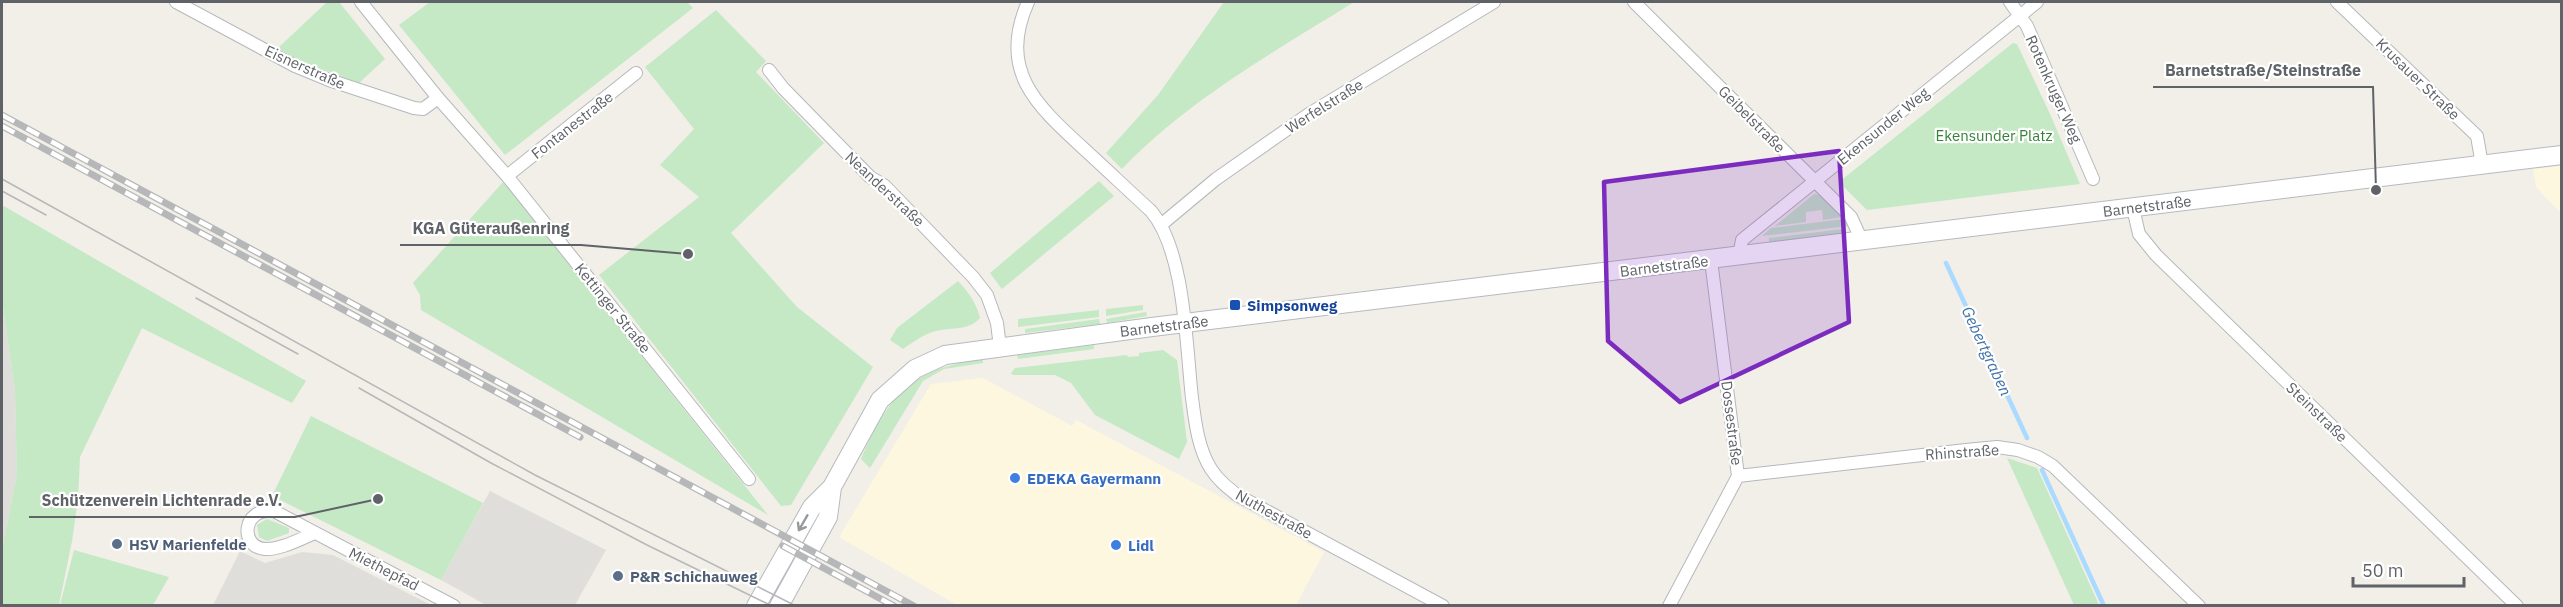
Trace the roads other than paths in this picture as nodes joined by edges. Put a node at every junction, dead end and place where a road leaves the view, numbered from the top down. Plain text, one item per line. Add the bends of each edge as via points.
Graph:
1 (176, 2) edge
2 (361, 2) edge
3 (1028, 2) edge
4 (1494, 2) edge
5 (1634, 2) edge
6 (2010, 2) edge
7 (2037, 2) edge
8 (2337, 2) edge
9 (2020, 15) junction
10 (770, 70) dead end
11 (636, 74) dead end
12 (438, 98) junction
13 (2562, 155) edge
14 (2482, 165) junction
15 (507, 176) junction
16 (2093, 178) dead end
17 (1815, 181) junction
18 (2133, 208) junction
19 (1162, 224) junction
20 (1862, 242) junction
21 (1739, 256) junction
22 (1711, 260) junction
23 (1184, 324) junction
24 (1000, 347) junction
25 (1738, 476) junction
26 (748, 479) dead end
27 (832, 487) junction
28 (315, 533) junction
29 (453, 606) edge
30 (756, 606) edge
31 (779, 606) edge
32 (1443, 606) edge
33 (1669, 606) edge
34 (2199, 606) edge
35 (2517, 606) edge

1 - 12 street, Eisnerstraße via 278,58 329,80 414,108 423,109
2 - 12 street, Kettinger Straße
3 - 19 street via 1019,25 1017,46 1026,88 1052,120
4 - 19 street, Werfelstraße via 1309,114 1216,179
5 - 17 street, Geibelstraße
6 - 9 street, Rotenkruger Weg
7 - 9 street, Ekensunder Weg
8 - 14 street, Krusauer Straße via 2477,136
9 - 16 street, Rotenkruger Weg
9 - 17 street, Ekensunder Weg
10 - 24 street, Neanderstraße via 870,177 885,186 973,277 991,305
11 - 15 street, Fontanestraße
12 - 15 street, Kettinger Straße
13 - 14 street, Barnetstraße
14 - 18 street, Barnetstraße
15 - 26 street, Kettinger Straße
17 - 20 street, Geibelstraße via 1851,217
17 - 21 street, Ekensunder Weg via 1742,240
18 - 20 street, Barnetstraße
18 - 35 street, Steinstraße via 2139,234 2156,255
19 - 23 street via 1176,264
20 - 21 street, Barnetstraße
21 - 22 street, Barnetstraße
22 - 23 street, Barnetstraße
22 - 25 street, Dossestraße
23 - 24 street, Barnetstraße
23 - 32 street, Nuthestraße via 1194,417 1203,454 1218,479 1237,495
24 - 27 street, Barnetstraße via 945,355 904,376 880,400
25 - 33 street, Dossestraße
25 - 34 street, Rhinstraße via 1997,447 2018,450 2038,457 2068,479
27 -> 30 street, Barnetstraße via 812,507
27 - 31 street, Barnetstraße via 828,517
28 - 28 street, Miethepfad via 266,510 252,516 247,529 255,546 267,550
28 - 29 street, Miethepfad

